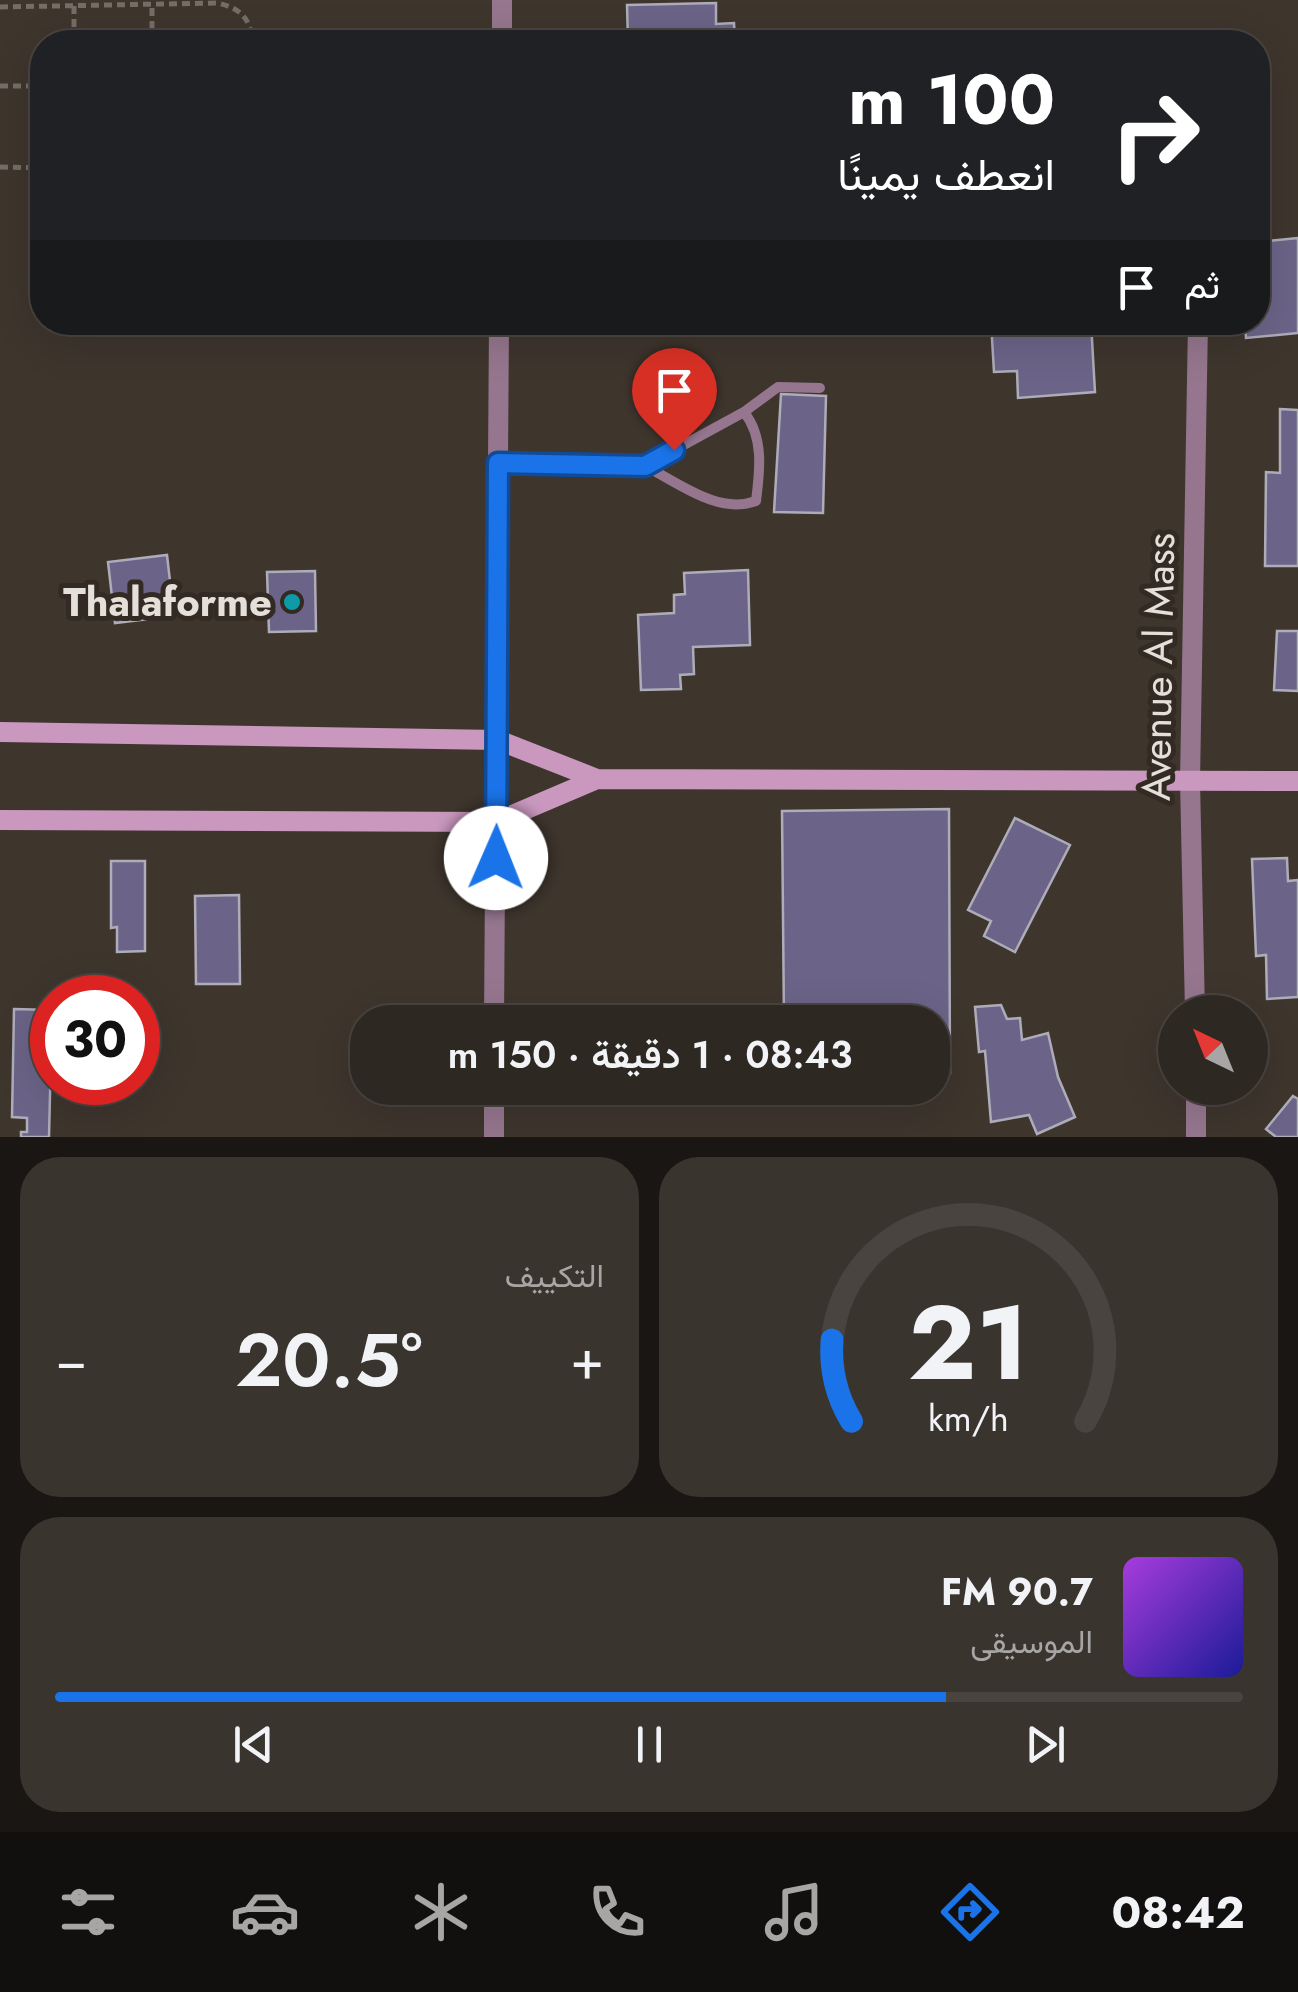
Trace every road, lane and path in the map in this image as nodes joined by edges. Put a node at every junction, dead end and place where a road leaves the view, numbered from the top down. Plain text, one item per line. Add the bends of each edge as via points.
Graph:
1 (502, 0) edge
2 (152, 4) junction
3 (74, 6) junction
4 (0, 7) edge
5 (74, 30) edge
6 (152, 30) edge
7 (249, 30) edge
8 (502, 30) edge
9 (0, 86) edge
10 (30, 86) edge
11 (0, 167) edge
12 (30, 168) edge
13 (499, 335) edge
14 (1198, 335) edge
15 (820, 388) dead end
16 (744, 412) junction
17 (498, 463) junction
18 (645, 466) junction
19 (0, 732) edge
20 (498, 740) junction
21 (597, 778) junction
22 (1190, 781) junction
23 (1298, 781) edge
24 (0, 820) edge
25 (496, 822) junction
26 (1195, 995) edge
27 (494, 1005) edge
28 (494, 1105) edge
29 (1196, 1105) edge
30 (494, 1137) edge
31 (1196, 1137) edge

1 - 8 street
2 - 3 path
2 - 6 path
2 - 7 path via 234,7
3 - 4 path
3 - 5 path
9 - 10 path
11 - 12 path
13 - 17 street
14 - 22 street, Avenue Al Mass
15 - 16 lane via 778,387
16 - 18 lane
16 - 18 lane via 757,438 756,500 739,507 713,501
17 - 18 lane
17 - 20 street
19 - 20 street
20 - 21 street
20 - 25 street
21 - 22 street
21 - 25 street
22 - 23 street
22 - 26 street, Avenue Al Mass
24 - 25 street
25 - 27 street
28 - 30 street
29 - 31 street

